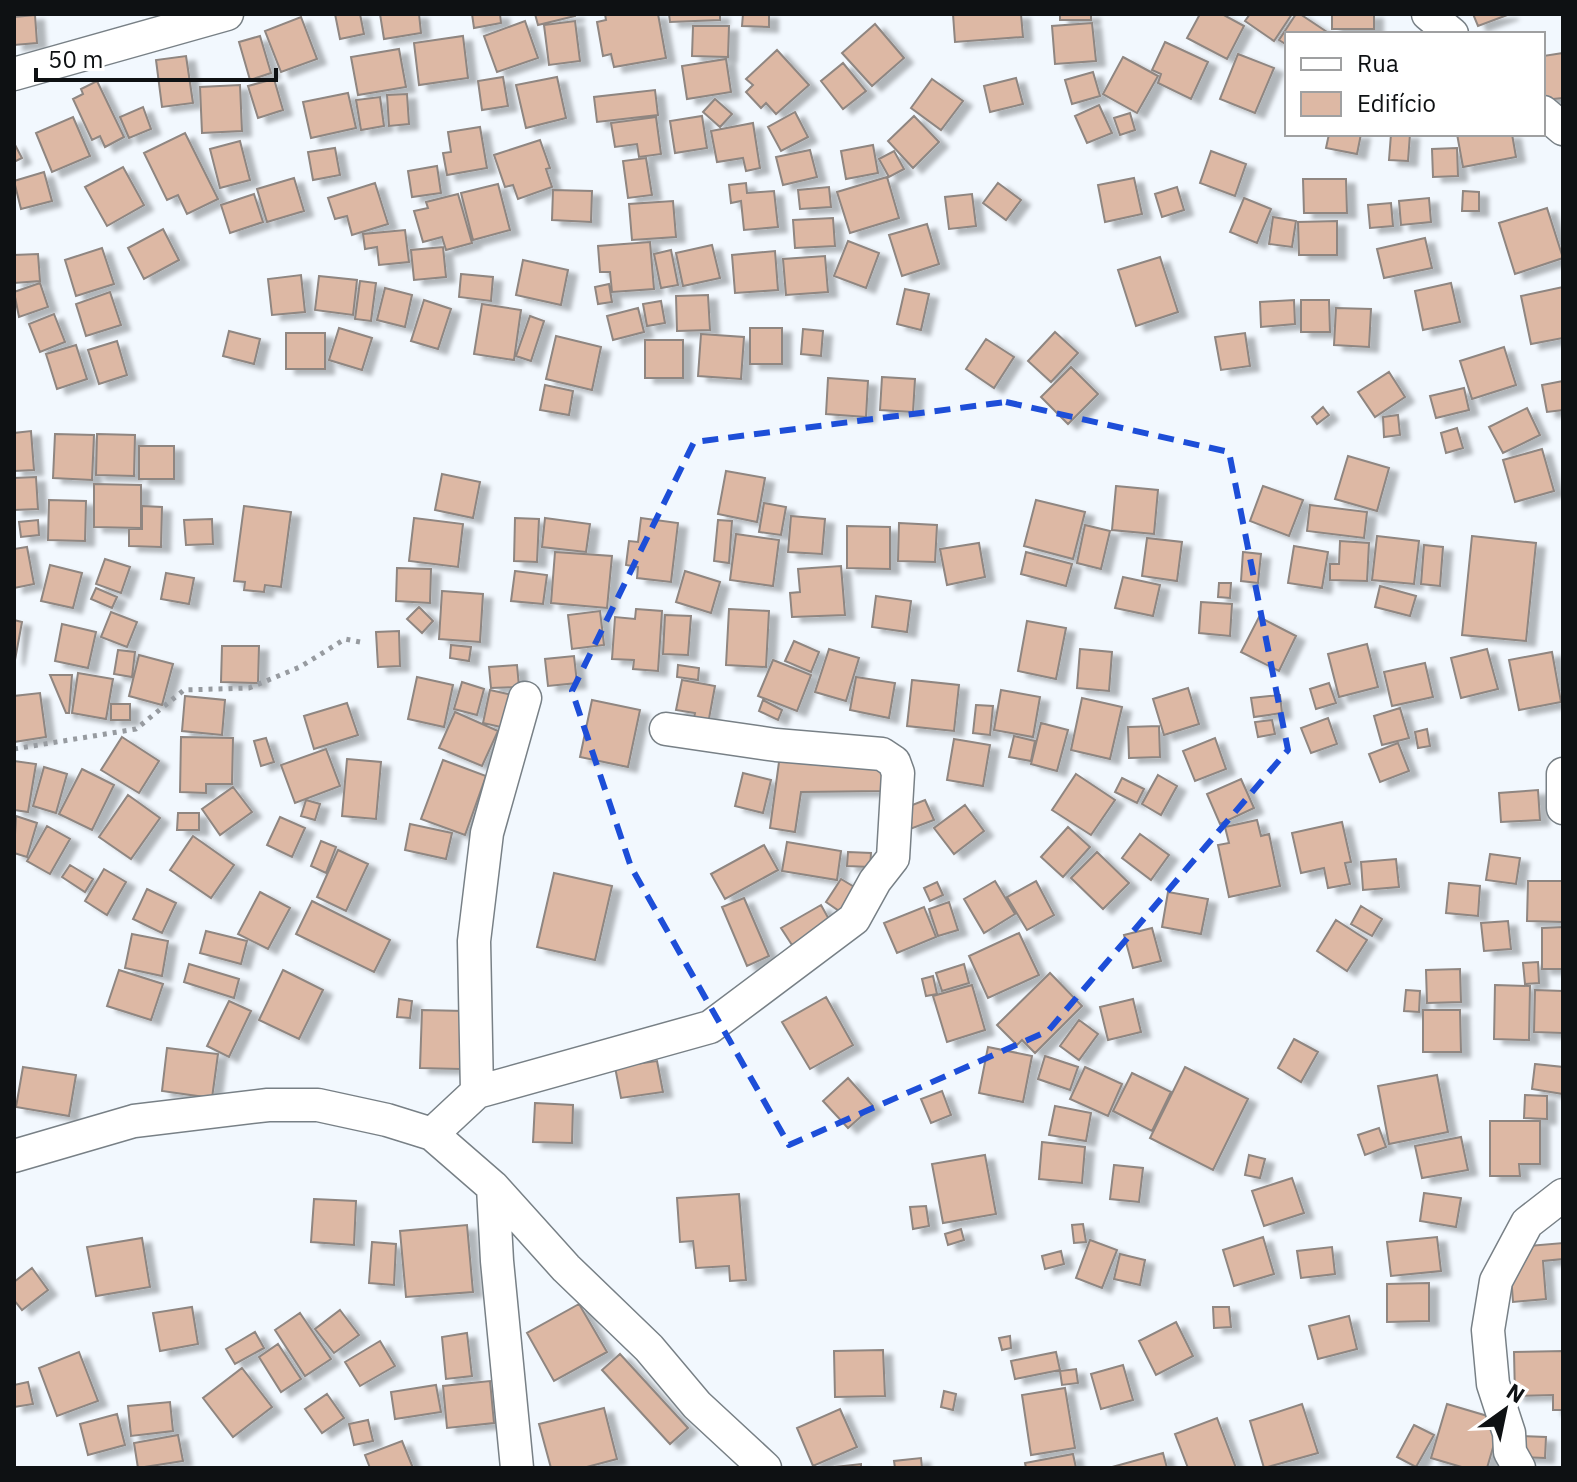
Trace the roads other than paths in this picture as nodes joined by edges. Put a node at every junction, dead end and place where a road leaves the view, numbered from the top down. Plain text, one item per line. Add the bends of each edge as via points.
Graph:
1 (227, 14) edge
2 (1428, 14) edge
3 (1450, 32) edge
4 (14, 74) edge
5 (1545, 114) edge
6 (1563, 129) edge
7 (525, 698) dead end
8 (666, 729) dead end
9 (1563, 774) edge
10 (1563, 808) edge
11 (477, 1092) junction
12 (432, 1134) junction
13 (14, 1156) edge
14 (1563, 1171) edge
15 (493, 1187) junction
16 (1563, 1195) edge
17 (1527, 1223) junction
18 (517, 1468) edge
19 (765, 1468) edge
20 (1519, 1468) edge

1 - 4 street
2 - 3 street
5 - 6 street
7 - 11 street via 487,833 474,941
8 - 11 street via 882,754 894,762 898,773 893,858 854,919 710,1027
9 - 10 street
11 - 12 street
12 - 13 street via 318,1105 268,1105 134,1121
12 - 15 street
14 - 17 street
15 - 18 street
15 - 19 street via 697,1405
16 - 17 street
17 - 20 street via 1496,1281 1488,1330 1493,1384

